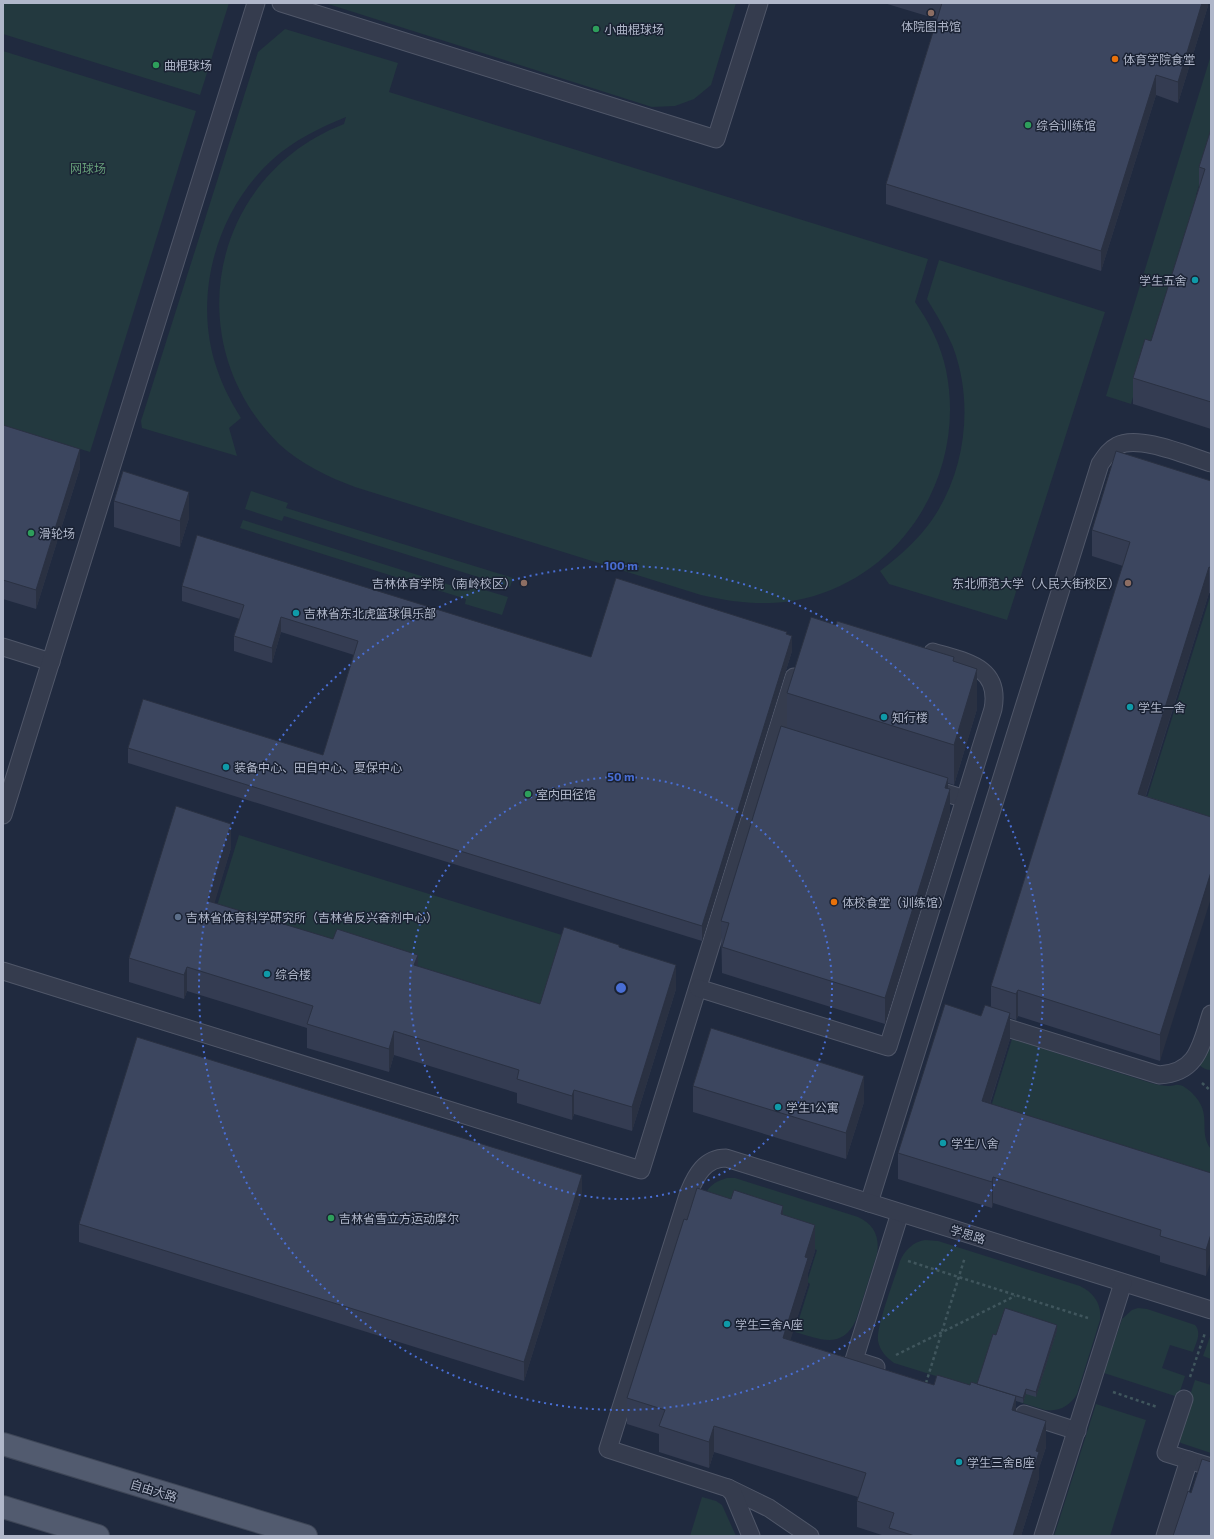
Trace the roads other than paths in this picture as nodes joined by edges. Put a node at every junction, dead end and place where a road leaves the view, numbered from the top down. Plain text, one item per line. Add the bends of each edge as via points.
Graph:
1 (256, 3) edge
2 (281, 3) edge
3 (759, 3) edge
4 (1211, 463) edge
5 (3, 647) edge
6 (918, 647) edge
7 (800, 659) edge
8 (51, 662) junction
9 (912, 782) edge
10 (965, 799) junction
11 (3, 815) edge
12 (3, 971) edge
13 (698, 988) junction
14 (1211, 1014) edge
15 (976, 1018) edge
16 (869, 1203) junction
17 (900, 1213) junction
18 (1123, 1283) junction
19 (1211, 1310) edge
20 (881, 1369) edge
21 (1181, 1406) road end
22 (1009, 1409) edge
23 (1077, 1431) junction
24 (3, 1444) edge
25 (1189, 1460) junction
26 (1211, 1467) edge
27 (728, 1488) junction
28 (3, 1507) edge
29 (98, 1536) edge
30 (306, 1536) edge
31 (751, 1536) edge
32 (810, 1536) edge
33 (1044, 1536) edge
34 (1165, 1536) edge

1 - 8 lane
2 - 3 lane via 716,139
4 - 16 lane via 1142,442 1129,442 1107,453 1100,464 939,1007
5 - 8 lane
6 - 10 lane via 971,664 991,680 995,699 993,709
7 - 13 lane via 782,742
8 - 11 lane
9 - 10 lane
10 - 13 lane via 888,1048
12 - 13 lane via 641,1170
14 - 15 lane via 1197,1055 1191,1064 1171,1074 1159,1075
16 - 17 lane, 学思路
16 - 27 lane, 学思路 via 726,1158 709,1163 694,1178 608,1449
17 - 18 lane, 学思路
17 - 20 lane via 854,1360
18 - 19 lane, 学思路
18 - 23 lane
21 - 25 lane via 1166,1453
22 - 23 lane
23 - 33 lane
24 - 30 main road, 自由大路
25 - 26 lane
25 - 34 lane
27 - 31 lane via 733,1493
27 - 32 lane via 769,1508
28 - 29 main road

